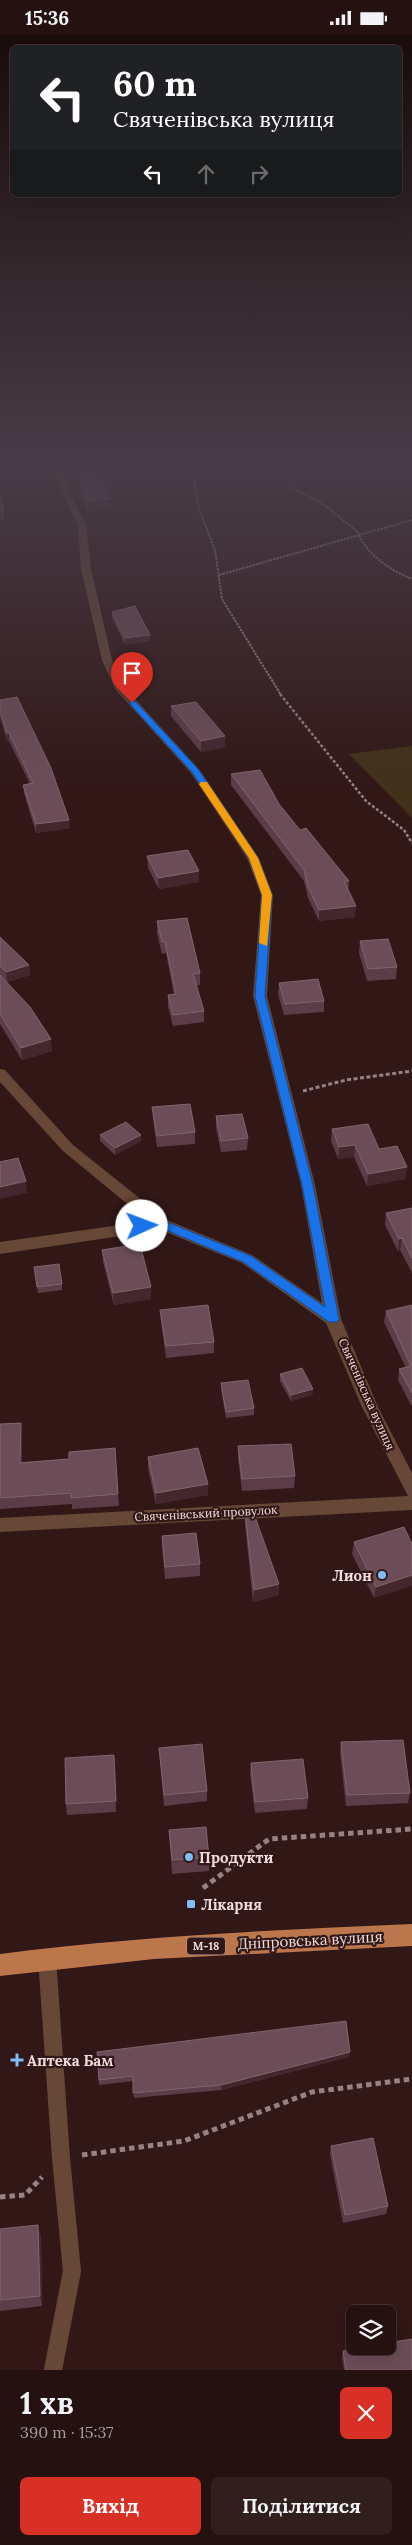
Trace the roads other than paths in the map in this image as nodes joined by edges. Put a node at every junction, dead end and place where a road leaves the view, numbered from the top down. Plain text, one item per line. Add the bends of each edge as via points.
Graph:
1 (87, 574) edge
2 (0, 1073) edge
3 (162, 1224) junction
4 (0, 1248) edge
5 (333, 1319) junction
6 (412, 1490) edge
7 (412, 1503) edge
8 (0, 1525) edge
9 (412, 1935) edge
10 (47, 1958) junction
11 (0, 1965) edge
12 (53, 2370) edge

1 - 5 street, Свяченівська вулиця via 107,660 120,689 195,771 253,858 267,895 260,996 308,1185
2 - 3 street via 68,1148
3 - 4 street
3 - 5 street via 247,1259
5 - 6 street, Свяченівська вулиця via 370,1407
7 - 8 street, Свяченівський провулок
9 - 10 highway, Дніпровська вулиця / М-18 via 257,1942
10 - 11 highway, Дніпровська вулиця / М-18
10 - 12 lane via 72,2271

